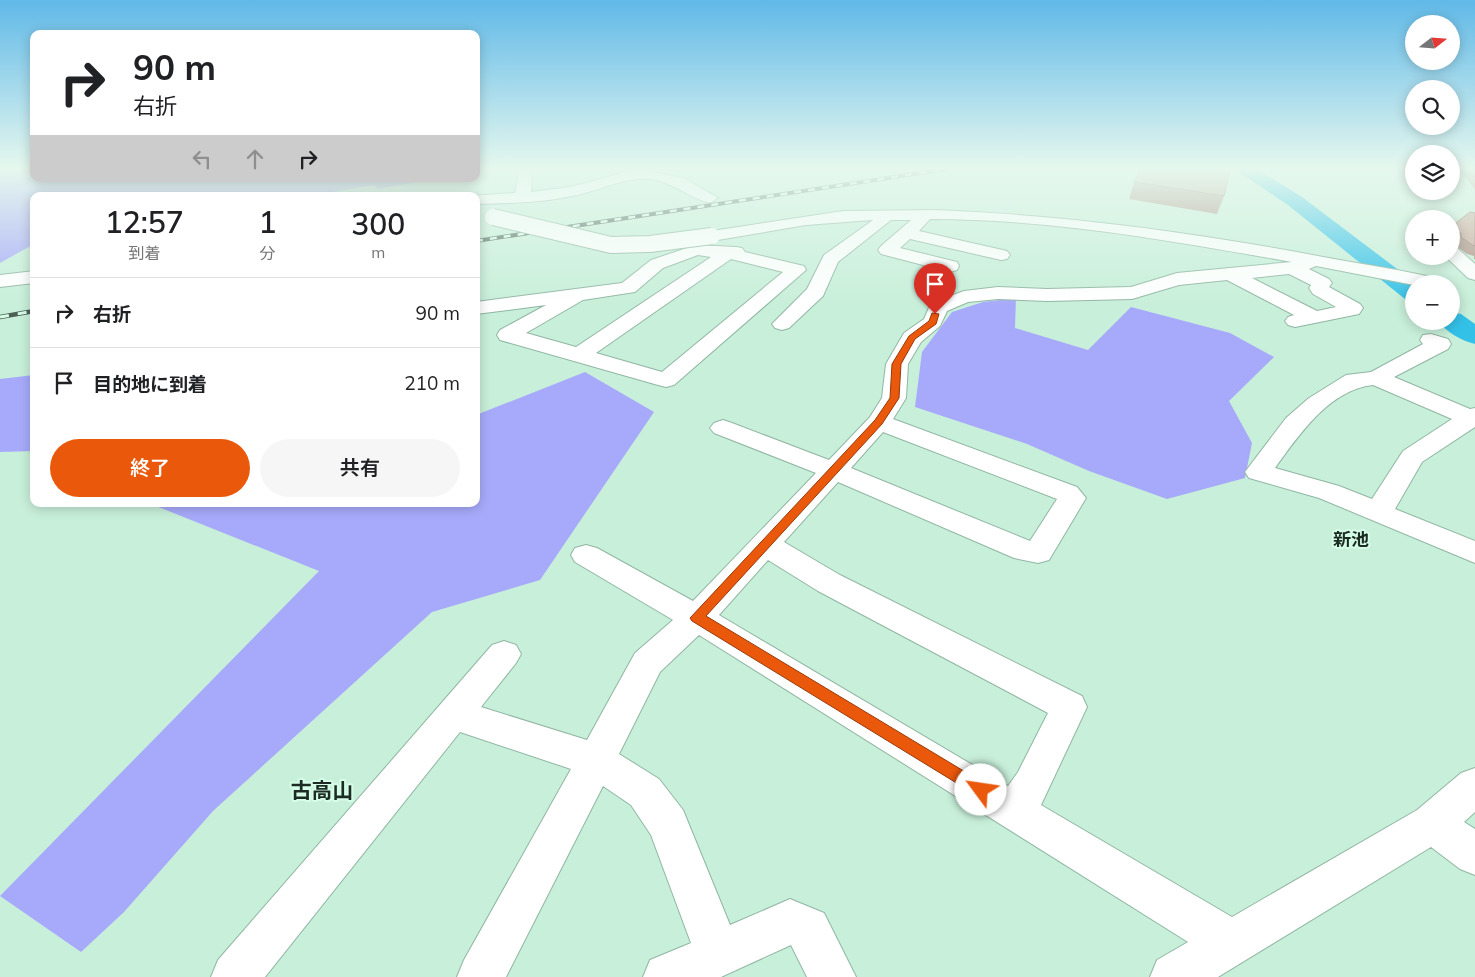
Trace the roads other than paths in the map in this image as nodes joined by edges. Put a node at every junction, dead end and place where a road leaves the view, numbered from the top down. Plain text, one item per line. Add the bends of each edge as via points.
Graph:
1 (484, 216) edge
2 (997, 216) junction
3 (924, 218) junction
4 (818, 219) junction
5 (883, 220) junction
6 (794, 232) junction
7 (906, 233) junction
8 (1460, 247) edge
9 (1475, 250) edge
10 (728, 253) junction
11 (1001, 254) dead end
12 (1318, 262) junction
13 (1457, 265) edge
14 (950, 266) dead end
15 (1292, 268) junction
16 (1228, 274) junction
17 (30, 277) edge
18 (1200, 277) junction
19 (1405, 278) edge
20 (0, 281) edge
21 (1466, 286) edge
22 (579, 294) junction
23 (480, 307) edge
24 (1266, 314) dead end
25 (1314, 317) junction
26 (1295, 321) dead end
27 (782, 324) dead end
28 (1431, 340) dead end
29 (580, 355) junction
30 (1376, 378) junction
31 (1473, 418) edge
32 (879, 422) junction
33 (723, 428) dead end
34 (832, 470) junction
35 (1379, 511) junction
36 (764, 544) junction
37 (1475, 553) edge
38 (586, 555) dead end
39 (697, 618) junction
40 (504, 654) dead end
41 (453, 714) junction
42 (596, 760) junction
43 (1475, 786) edge
44 (1014, 811) junction
45 (1432, 824) junction
46 (1475, 854) edge
47 (1232, 943) junction
48 (718, 954) junction
49 (236, 977) edge
50 (482, 977) edge
51 (666, 977) edge
52 (832, 977) edge
53 (1174, 977) edge

1 - 4 street, bridge via 611,245 650,244
2 - 3 street via 984,221
2 - 4 street via 862,215
2 - 12 street via 1154,234
3 - 5 street
3 - 7 street
4 - 6 street
5 - 6 street
5 - 27 street via 830,259 816,292
6 - 10 street via 749,251
7 - 11 street
7 - 14 street via 887,250
8 - 9 street
10 - 22 street via 696,250 657,264 628,288
10 - 29 street
10 - 29 street via 797,270 666,380
12 - 15 street
12 - 19 street
13 - 21 street
15 - 16 street
15 - 25 street via 1322,284 1318,288 1320,290 1353,308
16 - 18 street
16 - 25 street
17 - 20 street
18 - 24 street
18 - 32 street via 1132,292 998,293 964,297 938,306 933,322 912,338 897,364 894,398
22 - 23 street
22 - 29 street via 508,335
25 - 26 street
28 - 30 street via 1440,344
30 - 31 street
30 - 35 street via 1354,380 1317,403 1295,423 1258,472 1329,492
31 - 35 street via 1412,457
32 - 34 street
32 - 34 street via 1072,498 1038,553 1024,551
33 - 34 street
34 - 36 street
35 - 37 street
36 - 39 street
36 - 44 street via 829,583 1069,707 1032,785
38 - 39 street
39 - 42 street via 647,664
39 - 44 street
40 - 41 street
41 - 42 street
41 - 49 street
42 - 48 street via 645,792 668,824
42 - 50 street
43 - 45 street
44 - 47 street
45 - 46 street
45 - 47 street
47 - 53 street
48 - 51 street
48 - 52 street via 790,922 808,929

